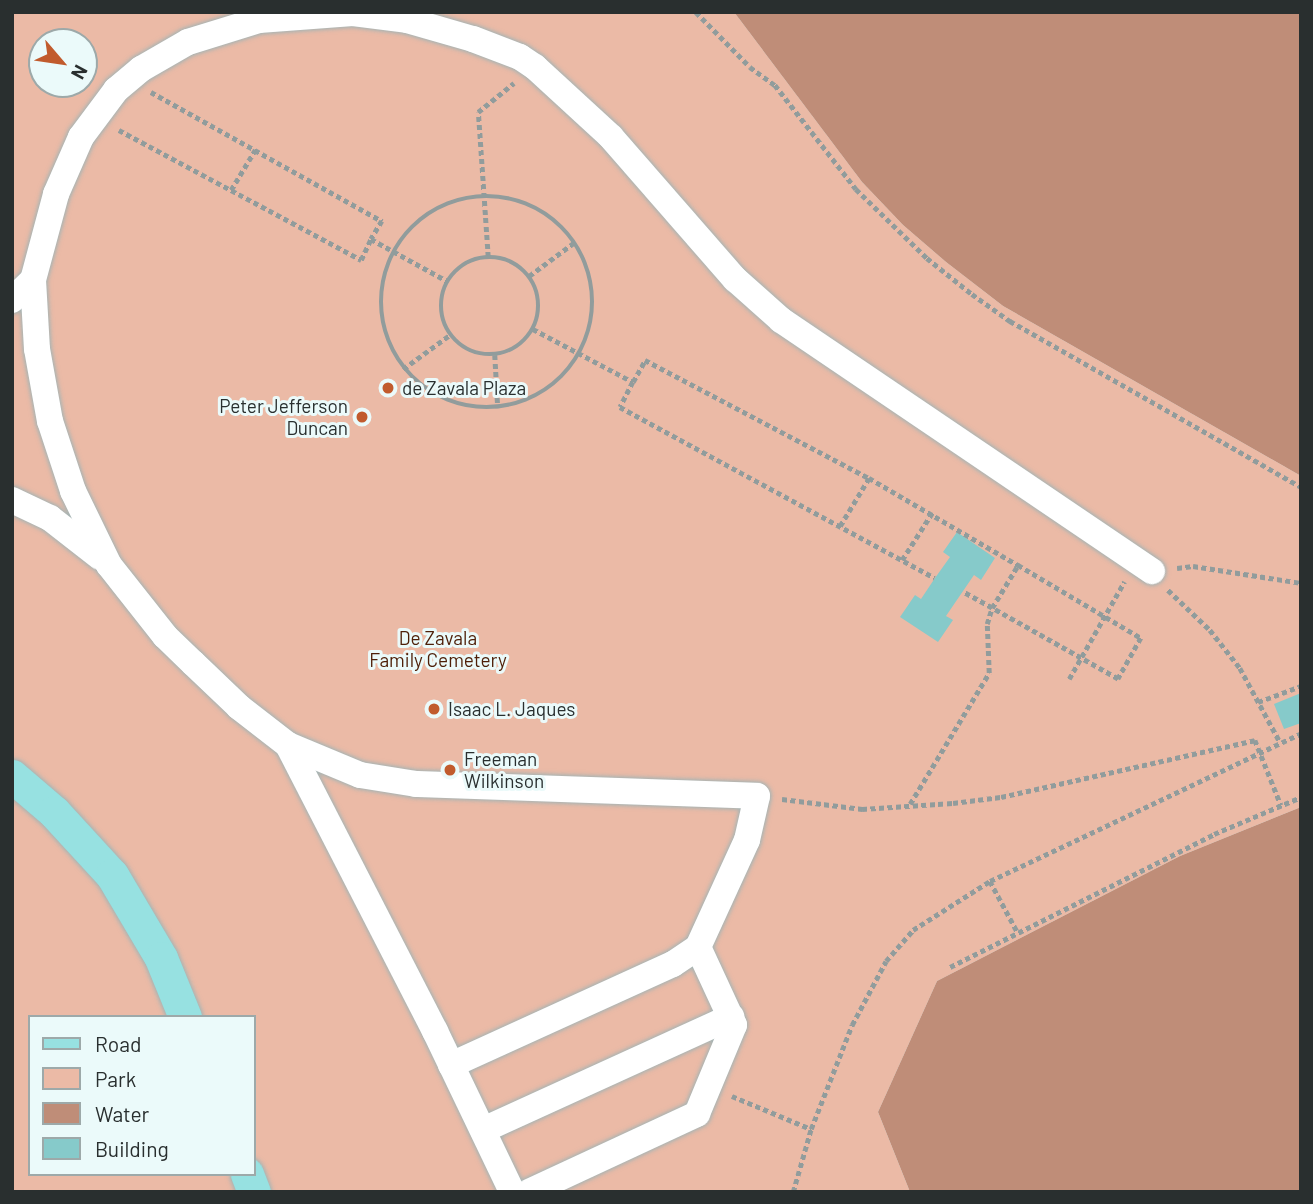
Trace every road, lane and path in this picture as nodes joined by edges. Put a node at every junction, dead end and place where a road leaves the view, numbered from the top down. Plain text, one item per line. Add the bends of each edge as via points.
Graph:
1 (696, 12) edge
2 (535, 67) junction
3 (156, 83) dead end
4 (113, 127) dead end
5 (255, 150) junction
6 (231, 190) junction
7 (484, 195) junction
8 (371, 239) junction
9 (575, 242) junction
10 (394, 251) junction
11 (488, 257) junction
12 (529, 276) junction
13 (33, 280) junction
14 (447, 281) junction
15 (12, 300) edge
16 (533, 329) junction
17 (451, 334) junction
18 (495, 355) junction
19 (580, 355) junction
20 (404, 369) junction
21 (633, 382) junction
22 (498, 408) junction
23 (869, 478) junction
24 (1301, 487) edge
25 (12, 500) edge
26 (932, 513) junction
27 (840, 526) junction
28 (902, 560) junction
29 (109, 565) junction
30 (1018, 565) junction
31 (1144, 566) junction
32 (935, 578) dead end
33 (1301, 583) edge
34 (962, 592) dead end
35 (992, 608) junction
36 (1104, 617) junction
37 (1081, 658) junction
38 (1069, 679) dead end
39 (1301, 686) edge
40 (1258, 702) junction
41 (1301, 733) edge
42 (1280, 742) junction
43 (288, 745) junction
44 (1260, 750) junction
45 (12, 776) edge
46 (757, 796) junction
47 (1301, 797) edge
48 (909, 805) junction
49 (1281, 805) junction
50 (990, 881) junction
51 (1018, 933) junction
52 (698, 947) junction
53 (950, 968) dead end
54 (183, 1015) edge
55 (731, 1017) junction
56 (451, 1065) junction
57 (758, 1106) dead end
58 (811, 1129) junction
59 (483, 1130) junction
60 (512, 1192) edge
61 (529, 1192) edge
62 (793, 1192) edge

1 - 24 path via 750,67 775,85 856,189 927,258 972,294 1010,321
2 - 7 path via 478,112
2 - 13 street via 510,53 441,29 353,13 259,20 188,42 141,69 116,90 87,128 56,194
2 - 31 street via 611,137 735,279 781,320
3 - 5 path via 147,89
4 - 6 path
5 - 6 path
5 - 8 path via 382,221
6 - 8 path via 361,260
7 - 9 path via 535,207
7 - 10 path via 432,211 411,227
7 - 11 path
8 - 10 path
9 - 12 path
9 - 19 path via 589,271 594,303
10 - 14 path
10 - 20 path via 382,285 381,310 385,335
11 - 12 path via 514,263
11 - 14 path via 461,265
12 - 16 path via 537,290 539,309
13 - 15 street
13 - 29 street via 37,349 50,421 73,491
14 - 17 path via 441,299 443,320
16 - 18 path via 524,341
16 - 19 path
17 - 18 path via 471,351
17 - 20 path
18 - 22 path
19 - 21 path
19 - 22 path via 565,375 541,394
20 - 22 path via 426,390 453,404
21 - 23 path via 645,360
21 - 27 path via 620,407
23 - 26 path
23 - 27 path
25 - 29 street via 50,518
26 - 28 path
26 - 30 path
27 - 28 path
28 - 32 path
29 - 43 street via 165,636 239,707
30 - 35 path
30 - 36 path
31 - 33 path via 1193,566
31 - 36 path
31 - 40 path via 1210,630 1240,668
34 - 35 path
35 - 37 path
35 - 48 path via 987,624 989,673
36 - 37 path
36 - 37 path via 1141,638 1118,679
37 - 38 path
39 - 40 path
40 - 42 path
41 - 42 path
42 - 44 path
43 - 46 street via 348,771 416,784
43 - 56 street
44 - 48 path via 1255,740 1001,797
44 - 49 path
44 - 50 path
45 - 54 main road via 54,812 112,875 161,958
46 - 48 path via 862,809
46 - 52 street via 747,840
47 - 49 path
49 - 51 path
50 - 51 path
50 - 58 path via 913,930 886,961 852,1024
51 - 53 path
52 - 55 street
52 - 56 street via 673,964
55 - 59 street
55 - 61 street via 734,1025 697,1114
56 - 59 street
57 - 58 path
58 - 62 path
59 - 60 street

